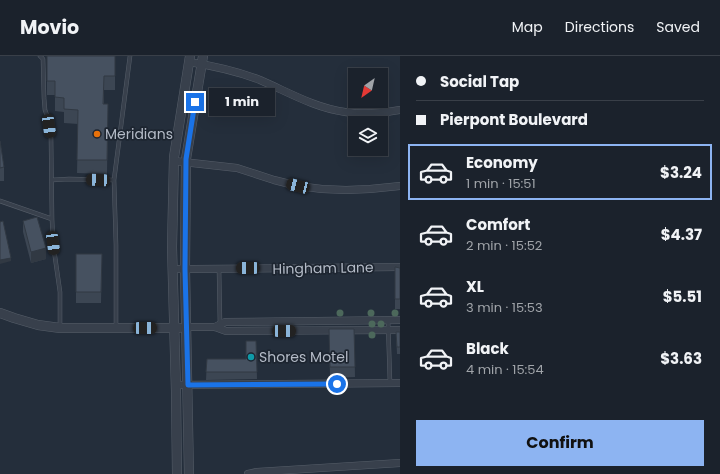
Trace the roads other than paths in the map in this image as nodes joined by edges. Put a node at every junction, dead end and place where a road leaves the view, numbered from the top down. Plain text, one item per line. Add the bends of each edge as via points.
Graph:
1 (40, 56) edge
2 (130, 56) edge
3 (190, 59) edge
4 (202, 60) edge
5 (400, 110) edge
6 (174, 161) junction
7 (186, 162) junction
8 (52, 180) junction
9 (114, 180) junction
10 (400, 186) edge
11 (0, 201) edge
12 (52, 219) junction
13 (400, 267) edge
14 (173, 269) junction
15 (185, 269) junction
16 (219, 269) junction
17 (0, 313) edge
18 (348, 320) junction
19 (363, 320) junction
20 (388, 320) junction
21 (400, 320) edge
22 (323, 321) junction
23 (243, 322) junction
24 (218, 325) junction
25 (186, 327) junction
26 (60, 328) junction
27 (116, 328) junction
28 (174, 328) junction
29 (348, 330) junction
30 (363, 330) junction
31 (388, 330) junction
32 (400, 330) edge
33 (243, 331) junction
34 (323, 331) junction
35 (390, 383) junction
36 (400, 383) edge
37 (176, 385) junction
38 (188, 385) junction
39 (400, 463) edge
40 (177, 474) edge
41 (189, 474) edge
42 (248, 474) edge

1 - 8 lane via 43,59 45,110 51,138
2 - 9 lane
3 - 4 street
3 - 6 street
4 - 5 street via 260,80 325,108 366,114
4 - 7 street
6 - 7 street
6 - 14 street
7 - 10 street via 237,168 280,182 322,190
7 - 15 street
8 - 9 lane
8 - 12 lane
9 - 27 lane
11 - 12 lane
12 - 26 lane via 60,292
13 - 16 street, Hingham Lane
14 - 15 street, Hingham Lane
14 - 28 street
15 - 16 street, Hingham Lane
15 - 25 street
16 - 24 lane
17 - 26 street via 38,325
18 - 19 street
18 - 22 street
18 - 29 street
19 - 20 street
19 - 30 street
20 - 21 street
20 - 31 lane
22 - 23 street
22 - 34 street
23 - 24 street via 226,322
23 - 33 street
24 - 25 street
24 - 33 street via 226,331
25 - 28 street
25 - 38 street
26 - 27 street
27 - 28 street
28 - 37 street
29 - 30 street
29 - 34 street
30 - 31 street
31 - 32 street
31 - 35 lane
33 - 34 street
35 - 36 street
35 - 38 street
37 - 38 street
37 - 40 street
38 - 41 street
39 - 42 street

